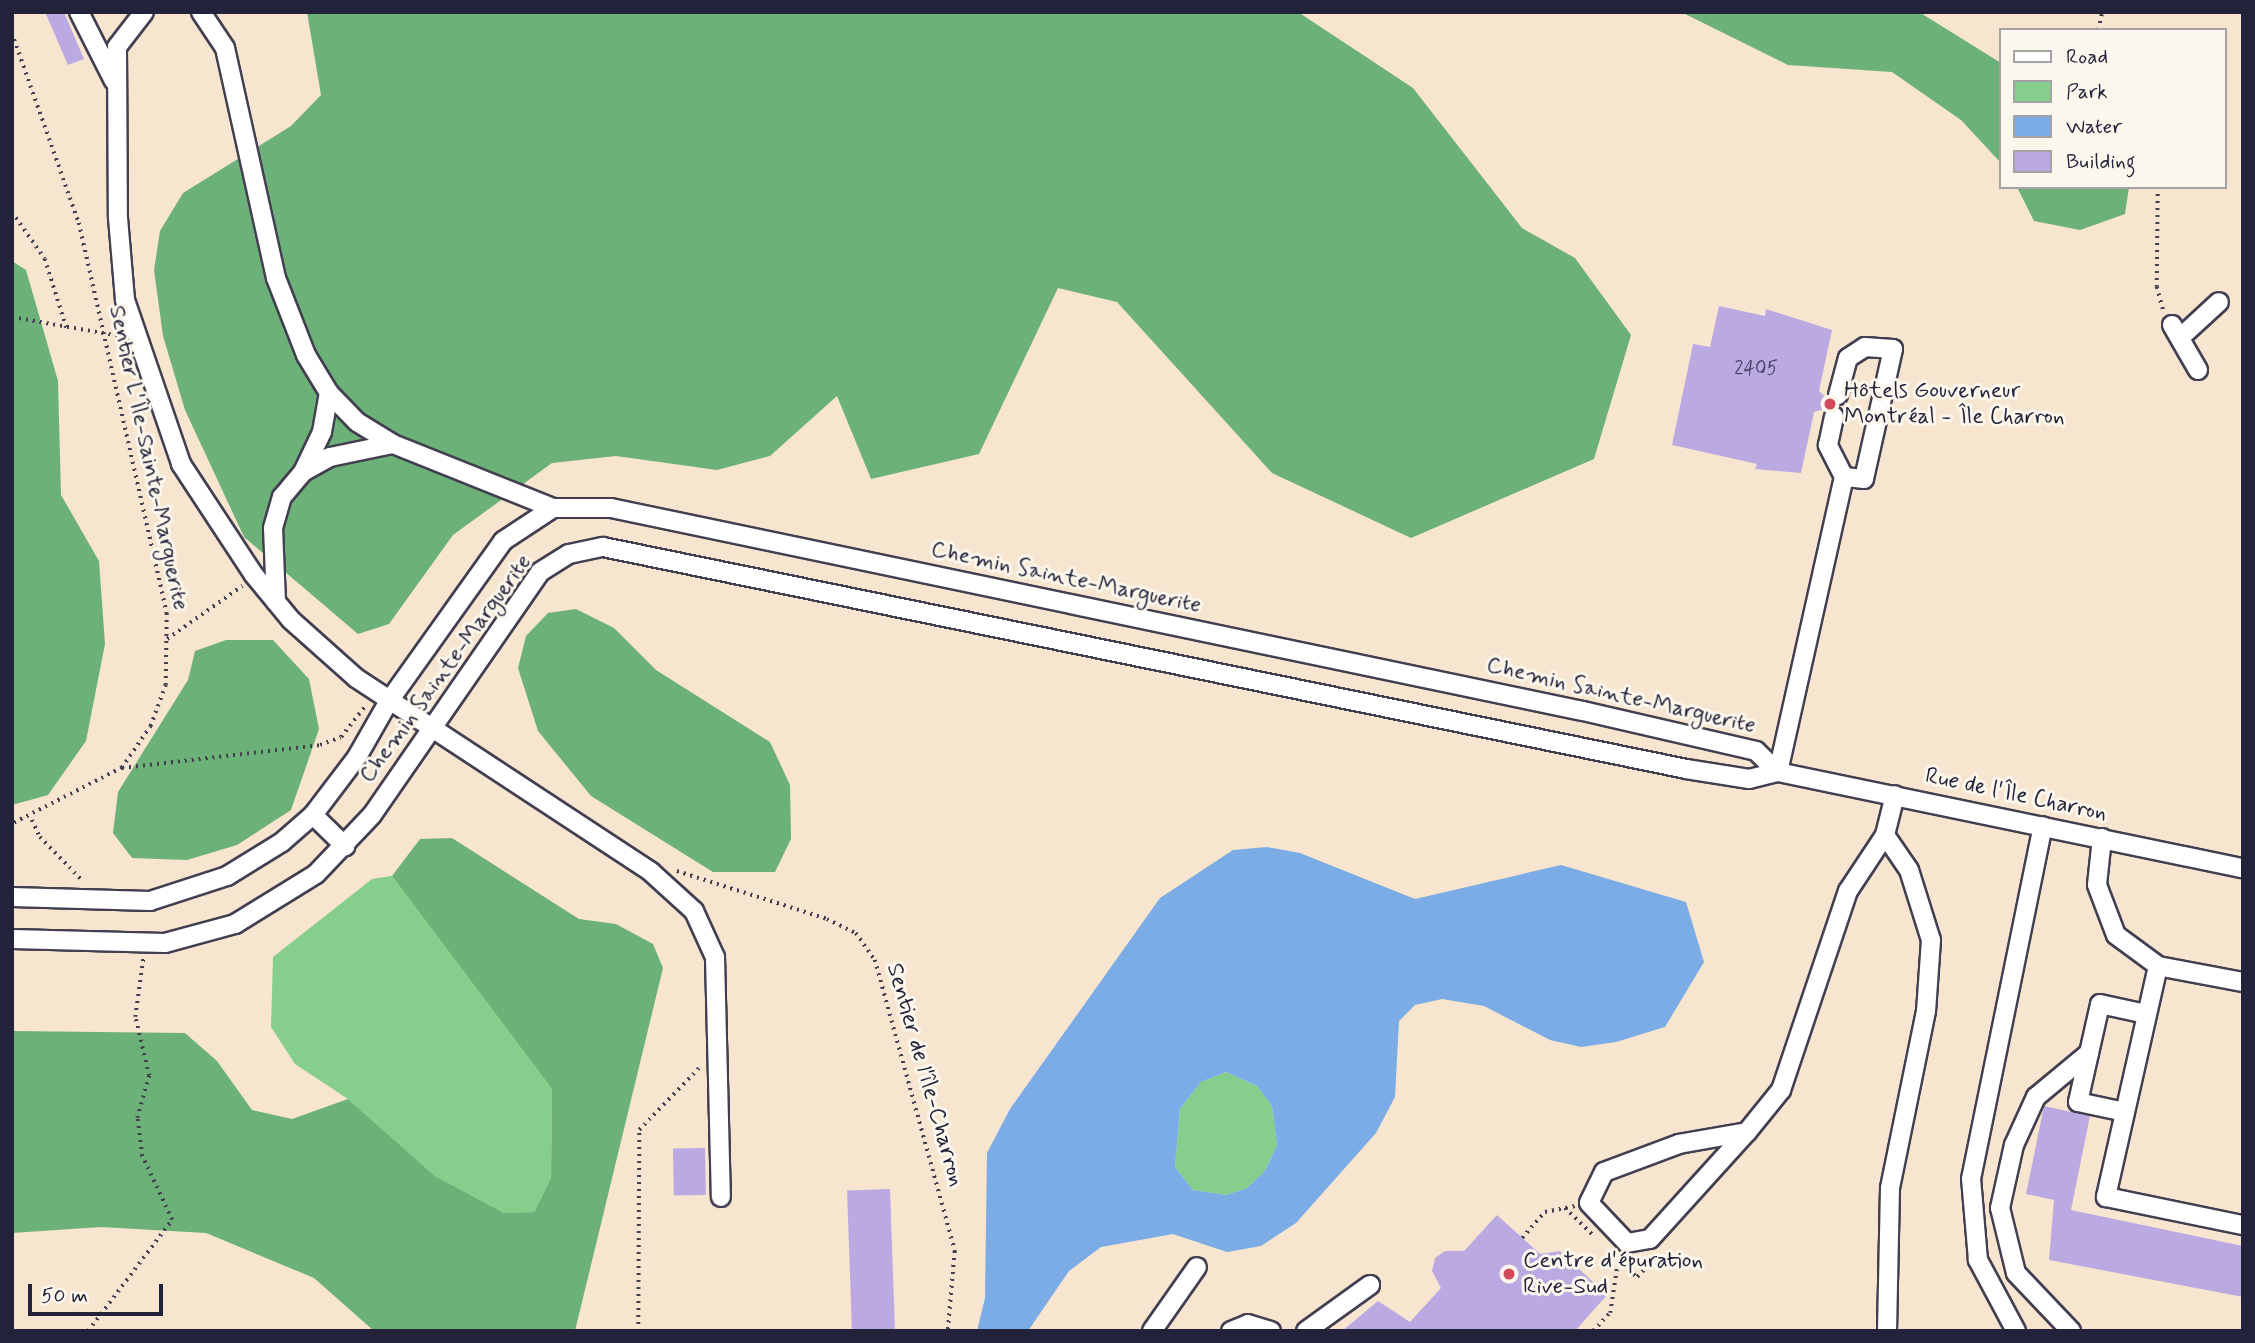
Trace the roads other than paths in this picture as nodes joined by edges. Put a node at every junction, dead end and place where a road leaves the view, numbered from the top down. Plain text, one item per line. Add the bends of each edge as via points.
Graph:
1 (79, 12) edge
2 (144, 12) edge
3 (205, 14) edge
4 (115, 82) junction
5 (2219, 302) dead end
6 (2198, 370) dead end
7 (329, 393) junction
8 (1838, 395) dead end
9 (1833, 417) dead end
10 (393, 444) junction
11 (303, 472) junction
12 (1844, 477) junction
13 (552, 508) junction
14 (276, 602) junction
15 (389, 701) junction
16 (430, 727) junction
17 (1778, 772) junction
18 (1895, 795) junction
19 (313, 815) junction
20 (2043, 826) junction
21 (1885, 835) junction
22 (2102, 838) junction
23 (345, 846) junction
24 (2243, 868) edge
25 (12, 897) edge
26 (12, 939) edge
27 (2158, 966) junction
28 (2243, 982) edge
29 (2146, 1014) junction
30 (2090, 1053) junction
31 (2125, 1112) junction
32 (1747, 1132) junction
33 (721, 1197) dead end
34 (2243, 1226) edge
35 (1197, 1266) dead end
36 (1370, 1285) dead end
37 (1152, 1331) edge
38 (1231, 1331) edge
39 (1270, 1331) edge
40 (1306, 1331) edge
41 (1887, 1331) edge
42 (2017, 1331) edge
43 (2071, 1331) edge

1 - 4 street
2 - 4 street via 117,47
3 - 7 street via 225,48 276,278 306,355
4 - 14 street via 118,218 125,300 136,337 181,464
5 - 6 street via 2177,331
7 - 10 street via 357,422
7 - 11 street via 322,432
8 - 12 street via 1848,358 1865,347 1893,349 1864,479
9 - 12 street via 1828,444
10 - 11 street via 330,457
10 - 13 street
11 - 14 street via 282,497 272,528
12 - 17 street
13 - 15 street, Chemin Sainte-Marguerite via 503,541
13 - 17 street, Chemin Sainte-Marguerite via 611,508 1584,711 1756,751
14 - 15 street
15 - 16 street
15 - 19 street, Chemin Sainte-Marguerite
16 - 17 street, Chemin Sainte-Marguerite via 540,572 569,554 603,547 1686,769 1749,779
16 - 23 street, Chemin Sainte-Marguerite
16 - 33 street via 651,872 694,911 715,957
17 - 18 street, Rue de l'Île Charron
18 - 20 street, Rue de l'Île Charron
18 - 21 street
19 - 23 street
19 - 25 street, Chemin Sainte-Marguerite via 227,876 150,901
20 - 22 street, Rue de l'Île Charron
20 - 42 street via 1971,1179 1978,1260
21 - 32 street via 1849,891 1781,1090
21 - 41 street via 1909,870 1931,940 1926,1011 1890,1188
22 - 24 street, Rue de l'Île Charron
22 - 27 street via 2097,885 2105,915 2116,935
23 - 26 street, Chemin Sainte-Marguerite via 316,874 235,924 135,945
27 - 28 street
27 - 29 street
29 - 30 street via 2100,1003
29 - 31 street
30 - 31 street via 2078,1102
30 - 43 street via 2036,1097 2014,1145 2000,1208 2016,1273
31 - 34 street via 2106,1198
32 - 32 street via 1650,1239 1627,1242 1589,1203 1604,1172 1679,1144
35 - 37 street
36 - 40 street
38 - 39 street via 1248,1324

